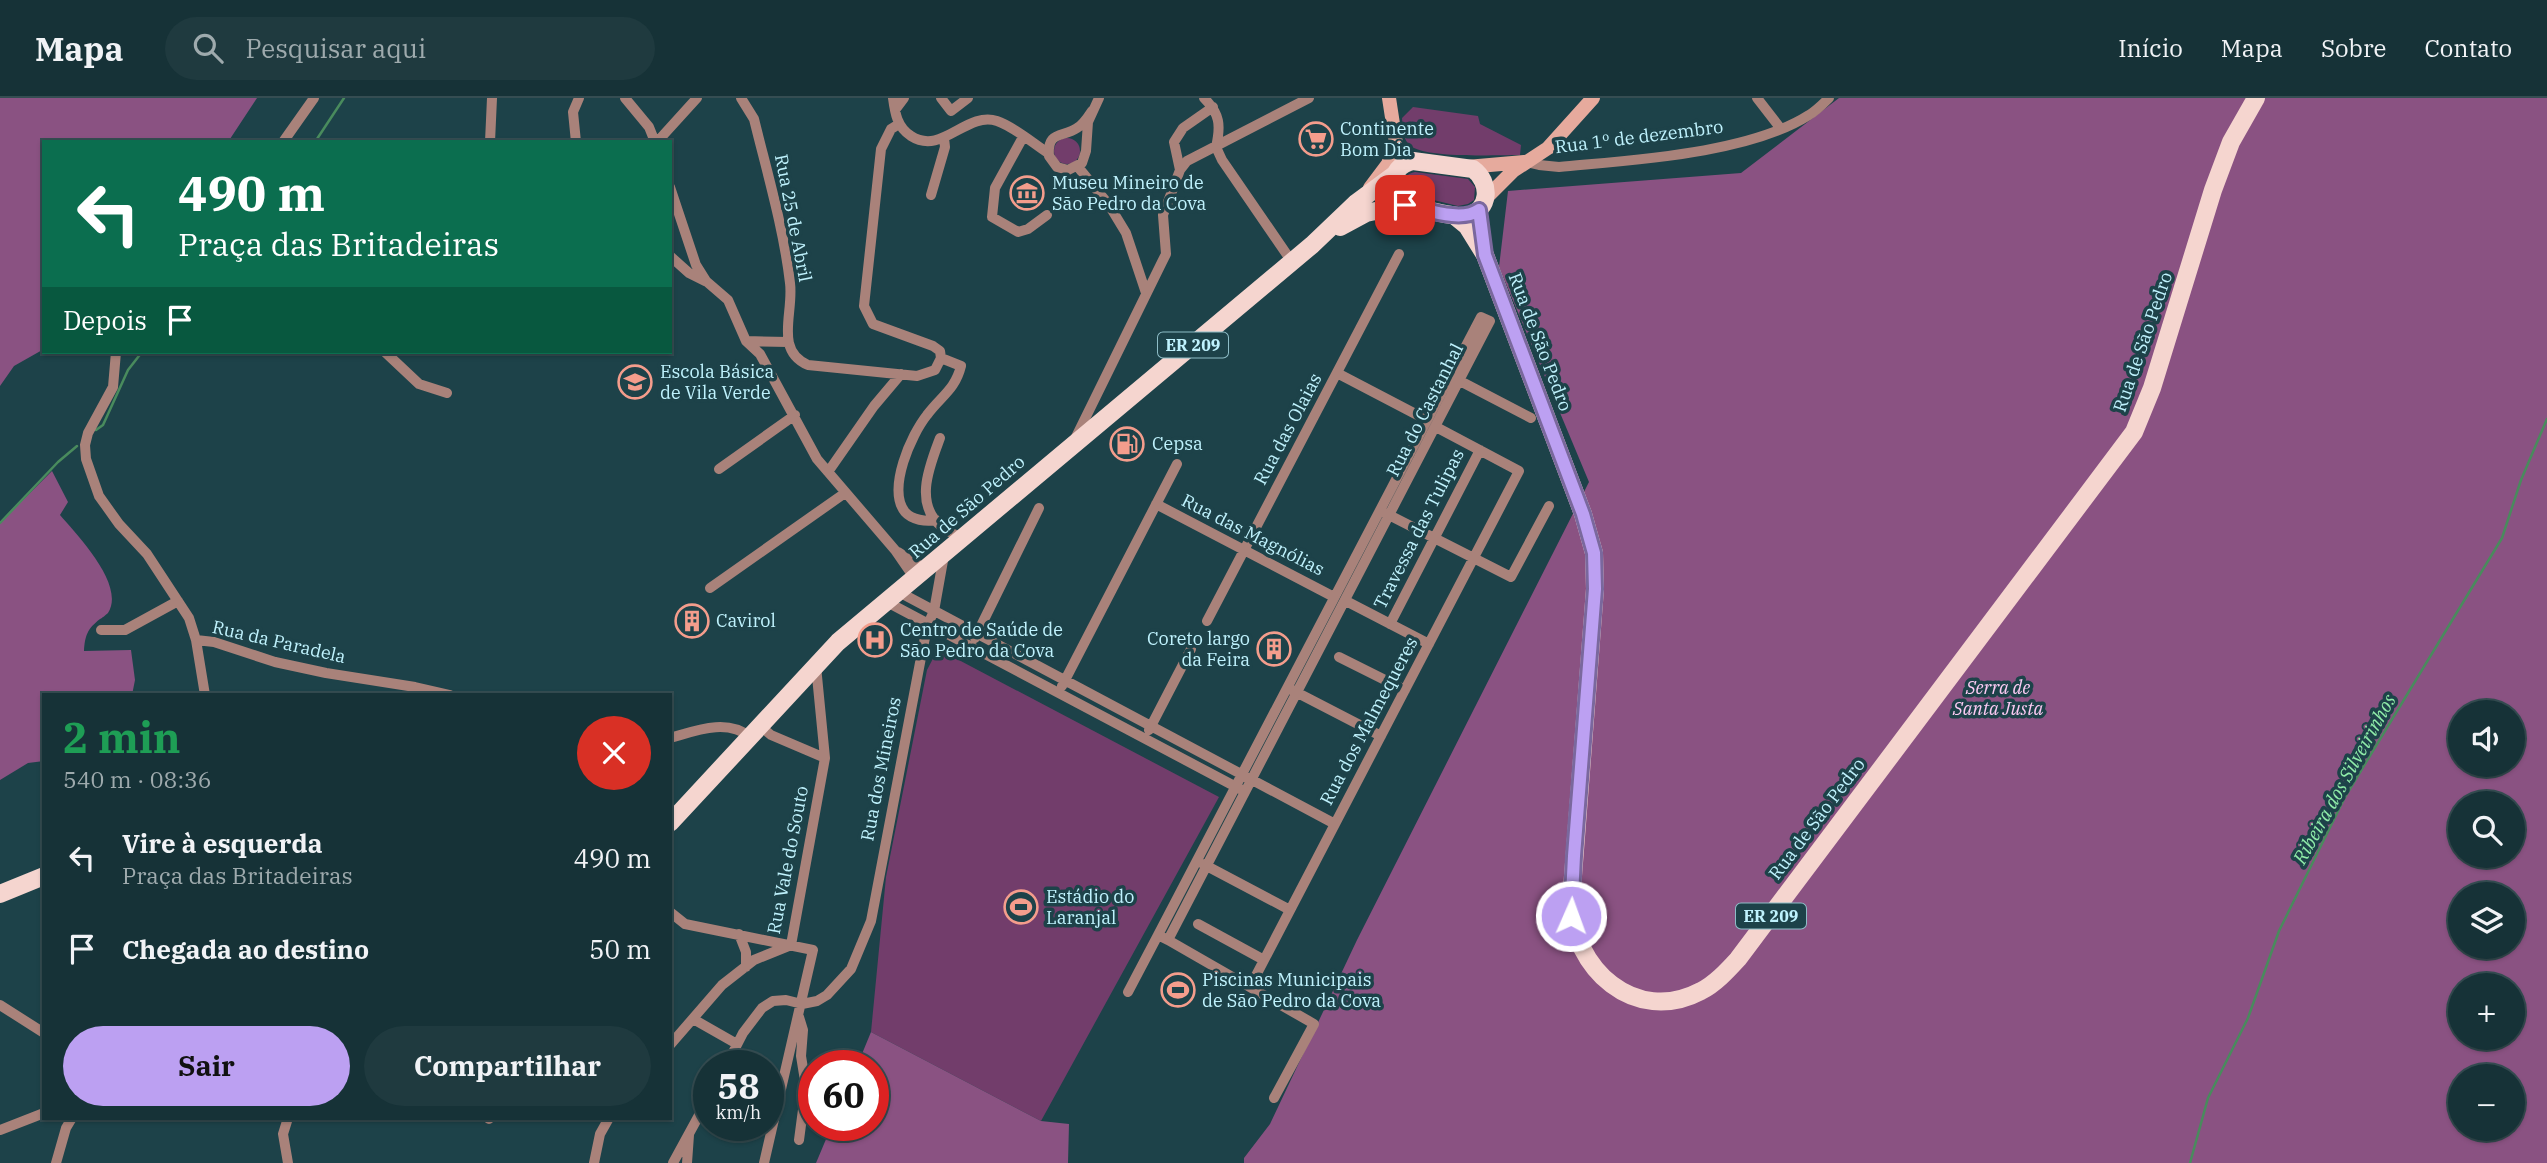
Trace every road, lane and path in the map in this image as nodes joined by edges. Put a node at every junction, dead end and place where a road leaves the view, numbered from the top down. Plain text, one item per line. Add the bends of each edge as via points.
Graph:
1 (314, 98) edge
2 (492, 98) edge
3 (579, 98) edge
4 (625, 98) edge
5 (696, 98) edge
6 (741, 98) edge
7 (893, 98) edge
8 (904, 98) edge
9 (941, 98) edge
10 (968, 98) edge
11 (1099, 98) edge
12 (1203, 98) edge
13 (1309, 98) edge
14 (1389, 98) edge
15 (1593, 98) edge
16 (1757, 98) edge
17 (1829, 98) edge
18 (2256, 98) edge
19 (1213, 107) junction
20 (895, 110) junction
21 (1092, 111) junction
22 (899, 124) junction
23 (1393, 127) junction
24 (1781, 128) junction
25 (1067, 132) junction
26 (1023, 137) junction
27 (944, 138) junction
28 (284, 140) edge
29 (490, 140) edge
30 (576, 140) edge
31 (655, 140) edge
32 (658, 140) edge
33 (1395, 144) junction
34 (1085, 145) junction
35 (1216, 147) junction
36 (1048, 153) junction
37 (1526, 162) junction
38 (1430, 163) junction
39 (1077, 167) junction
40 (1467, 167) junction
41 (1180, 170) junction
42 (1398, 170) junction
43 (672, 193) edge
44 (931, 195) dead end
45 (1356, 203) junction
46 (1405, 205) junction
47 (1482, 205) junction
48 (1047, 215) dead end
49 (1456, 217) junction
50 (1312, 245) junction
51 (1399, 254) dead end
52 (1485, 255) junction
53 (672, 258) edge
54 (1292, 262) junction
55 (706, 281) junction
56 (1146, 293) junction
57 (746, 341) junction
58 (788, 342) junction
59 (116, 354) edge
60 (387, 354) edge
61 (942, 358) junction
62 (1337, 373) junction
63 (901, 374) junction
64 (1460, 381) junction
65 (447, 393) dead end
66 (795, 415) junction
67 (1531, 418) dead end
68 (1432, 423) junction
69 (940, 438) dead end
70 (1072, 444) junction
71 (1480, 450) junction
72 (1177, 464) dead end
73 (719, 469) dead end
74 (828, 472) junction
75 (845, 493) junction
76 (1156, 504) junction
77 (1549, 506) dead end
78 (1039, 508) dead end
79 (1385, 513) junction
80 (936, 520) junction
81 (962, 538) junction
82 (1434, 538) junction
83 (1244, 550) junction
84 (944, 554) junction
85 (1474, 558) junction
86 (919, 575) junction
87 (710, 588) dead end
88 (893, 597) junction
89 (1334, 597) junction
90 (178, 601) junction
91 (1346, 601) junction
92 (934, 611) junction
93 (1207, 621) dead end
94 (928, 624) junction
95 (1390, 624) junction
96 (101, 630) dead end
97 (976, 634) junction
98 (196, 640) junction
99 (1429, 644) junction
100 (971, 647) junction
101 (1191, 649) dead end
102 (1339, 657) dead end
103 (816, 666) junction
104 (1064, 681) junction
105 (1292, 690) junction
106 (1405, 690) junction
107 (205, 693) edge
108 (441, 693) edge
109 (1058, 693) junction
110 (1151, 726) junction
111 (755, 732) junction
112 (1381, 736) junction
113 (672, 738) edge
114 (1144, 739) junction
115 (825, 758) junction
116 (1243, 775) junction
117 (1241, 789) junction
118 (672, 822) edge
119 (1335, 824) junction
120 (1202, 864) junction
121 (42, 877) edge
122 (0, 894) edge
123 (1290, 910) junction
124 (672, 914) edge
125 (1198, 924) dead end
126 (739, 934) junction
127 (1163, 938) junction
128 (792, 945) junction
129 (1264, 960) junction
130 (746, 967) junction
131 (1250, 987) junction
132 (1128, 992) dead end
133 (802, 1004) junction
134 (0, 1005) edge
135 (799, 1017) junction
136 (693, 1019) junction
137 (42, 1032) edge
138 (672, 1043) edge
139 (737, 1044) junction
140 (734, 1050) edge
141 (801, 1050) edge
142 (1274, 1098) dead end
143 (42, 1114) edge
144 (71, 1120) edge
145 (287, 1120) edge
146 (606, 1120) edge
147 (693, 1124) edge
148 (690, 1129) junction
149 (0, 1130) edge
150 (56, 1163) edge
151 (288, 1163) edge
152 (594, 1163) edge
153 (673, 1163) edge
154 (687, 1163) edge
155 (764, 1163) edge

1 - 28 street
2 - 29 street
3 - 30 street via 573,112
4 - 31 street
5 - 32 street
6 - 58 street, Rua 25 de Abril via 754,119 788,270
7 - 20 street
8 - 20 street
9 - 10 street via 951,111
11 - 21 street
12 - 19 street
13 - 35 street
14 - 23 street
15 - 37 street via 1548,148
16 - 24 street
17 - 24 street, Rua 1º de dezembro via 1811,114
18 - 52 main road, Rua de São Pedro / ER 209 via 2231,142 2213,190 2134,432 1738,959 1712,985 1672,1000 1637,997 1606,981 1590,964 1574,929 1571,902 1594,553
19 - 35 street via 1220,128
19 - 41 street via 1183,128 1174,142
20 - 22 street
21 - 25 street
21 - 34 street
22 - 27 street via 917,139
22 - 61 street via 891,129 881,149 864,306 873,324 933,346
23 - 33 street
23 - 38 street via 1404,146
24 - 37 street, Rua 1º de dezembro via 1738,143 1681,153 1559,167
25 - 34 street via 1080,137
25 - 36 street via 1056,135
26 - 27 street via 997,121 982,120
26 - 36 street
26 - 48 street via 995,188 992,216 1018,232
27 - 44 street
33 - 42 street
33 - 45 street via 1380,177
34 - 39 street via 1085,157
35 - 41 street via 1187,161
35 - 54 street
36 - 39 street via 1058,167
37 - 40 street
37 - 47 street
38 - 40 main road
38 - 42 main road via 1413,161
39 - 56 street via 1126,233
40 - 47 main road, ER 209 via 1483,178
41 - 56 street via 1163,215 1166,254
42 - 45 main road, Rua de São Pedro / ER 209
42 - 46 main road via 1393,193
43 - 55 street via 696,265
45 - 50 main road, Rua de São Pedro / ER 209
46 - 49 main road, ER 209
46 - 50 main road, Rua de São Pedro / ER 209 via 1366,213
47 - 49 main road via 1465,217
47 - 52 main road, Rua de São Pedro / ER 209
49 - 52 main road, Rua de São Pedro / ER 209 via 1478,240
50 - 54 main road, Rua de São Pedro / ER 209
51 - 62 street, Rua das Olaias
53 - 55 street
54 - 70 main road, Rua de São Pedro / ER 209
55 - 57 street via 728,300
56 - 70 street
57 - 58 street
57 - 66 street via 760,354
58 - 63 street via 790,352 808,365
59 - 90 street via 113,387 88,433 86,459 99,496 148,554
60 - 65 street via 419,384
61 - 63 street via 928,373
61 - 80 street via 961,366 957,381 925,416 909,445 899,490 909,516
62 - 68 street
62 - 83 street, Rua das Olaias
63 - 74 street
64 - 67 street
64 - 68 street, Rua do Castanhal
64 - 68 street, Rua do Castanhal via 1490,321 1481,317
66 - 73 street
66 - 74 street
68 - 71 street
68 - 79 street, Rua do Castanhal
69 - 80 street via 925,489
70 - 81 main road, Rua de São Pedro
71 - 82 street, Travessa das Tulipas
71 - 85 street, Rua dos Malmequeres via 1519,471
72 - 76 street
74 - 75 street
75 - 86 street via 895,550 917,564
75 - 87 street
76 - 83 street, Rua das Magnólias
76 - 104 street
77 - 85 street via 1511,578
78 - 97 street
79 - 82 street
79 - 89 street, Rua do Castanhal
79 - 91 street, Rua do Castanhal
80 - 81 street
81 - 84 main road, Rua de São Pedro
82 - 85 street
82 - 95 street, Travessa das Tulipas
83 - 89 street, Rua das Magnólias
83 - 93 street, Rua das Olaias
84 - 86 main road, Rua de São Pedro
84 - 92 street, Rua dos Mineiros
85 - 99 street, Rua dos Malmequeres
86 - 88 main road, Rua de São Pedro
88 - 92 street
88 - 94 street
88 - 103 main road, Rua de São Pedro
89 - 105 street, Rua do Castanhal
90 - 96 street via 125,630
90 - 98 street
91 - 95 street
91 - 105 street, Rua do Castanhal
92 - 94 street, Rua dos Mineiros
92 - 97 street
94 - 100 street
94 - 133 street, Rua dos Mineiros via 871,921 851,969 827,995
95 - 99 street
97 - 100 street
97 - 104 street
98 - 107 street, Rua da Paradela
98 - 108 street, Rua da Paradela via 275,662
99 - 106 street, Rua dos Malmequeres
100 - 109 street
101 - 110 street
102 - 106 street
103 - 111 main road, Rua de São Pedro
103 - 115 street, Rua Vale do Souto
104 - 109 street
104 - 110 street
105 - 112 street
105 - 116 street, Rua do Castanhal
105 - 116 street, Rua do Castanhal
106 - 112 street, Rua dos Malmequeres
109 - 114 street
110 - 114 street
110 - 116 street
111 - 113 street via 715,727
111 - 115 street
111 - 118 main road, Rua de São Pedro
112 - 119 street, Rua dos Malmequeres
114 - 117 street
115 - 128 street, Rua Vale do Souto
116 - 117 street, Rua do Castanhal
116 - 119 street
117 - 120 street, Rua do Castanhal
119 - 123 street, Rua dos Malmequeres
120 - 123 street
120 - 127 street, Rua do Castanhal
121 - 122 main road
123 - 129 street, Rua dos Malmequeres
124 - 126 street via 685,924
125 - 129 street
126 - 128 street
126 - 130 street
127 - 131 street
127 - 132 street, Rua do Castanhal
128 - 130 street, Rua Vale do Souto
128 - 133 street via 813,950
129 - 131 street, Rua dos Malmequeres
130 - 136 street, Rua Vale do Souto via 722,985
131 - 142 street via 1314,1024
133 - 135 street
133 - 139 street via 772,1002 753,1018
134 - 137 street
135 - 141 street
135 - 155 street
136 - 138 street, Rua Vale do Souto
136 - 139 street
139 - 140 street
143 - 149 street
144 - 150 street
145 - 151 street via 283,1134
146 - 152 street
147 - 148 street
148 - 153 street
148 - 154 street

